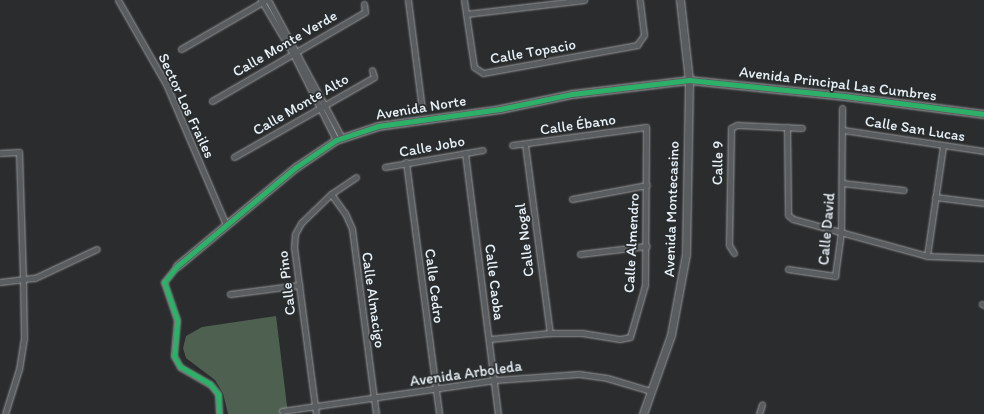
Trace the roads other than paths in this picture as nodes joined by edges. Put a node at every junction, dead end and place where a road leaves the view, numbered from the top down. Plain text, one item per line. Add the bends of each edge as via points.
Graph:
1 (118, 0) edge
2 (264, 0) edge
3 (408, 0) edge
4 (464, 0) edge
5 (584, 0) edge
6 (640, 0) edge
7 (680, 0) edge
8 (364, 4) dead end
9 (466, 14) junction
10 (181, 49) dead end
11 (295, 53) junction
12 (372, 70) dead end
13 (689, 80) junction
14 (212, 101) dead end
15 (323, 106) junction
16 (842, 108) dead end
17 (422, 109) dead end
18 (984, 114) edge
19 (646, 127) joint
20 (787, 127) junction
21 (802, 128) dead end
22 (843, 130) junction
23 (339, 139) junction
24 (525, 144) junction
25 (512, 145) dead end
26 (943, 146) junction
27 (483, 150) dead end
28 (984, 151) edge
29 (0, 153) edge
30 (465, 153) junction
31 (234, 157) dead end
32 (406, 162) junction
33 (385, 167) dead end
34 (356, 177) dead end
35 (842, 183) junction
36 (647, 185) junction
37 (904, 190) dead end
38 (331, 194) junction
39 (935, 196) junction
40 (572, 199) dead end
41 (984, 203) edge
42 (226, 225) junction
43 (841, 232) junction
44 (647, 246) junction
45 (97, 249) dead end
46 (734, 253) dead end
47 (580, 254) dead end
48 (927, 256) junction
49 (984, 258) edge
50 (177, 266) joint
51 (788, 269) dead end
52 (24, 281) junction
53 (0, 282) edge
54 (298, 285) junction
55 (230, 294) dead end
56 (550, 333) junction
57 (490, 339) junction
58 (495, 380) junction
59 (436, 389) junction
60 (651, 392) junction
61 (374, 399) junction
62 (762, 404) dead end
63 (315, 407) junction
64 (282, 411) dead end
65 (5, 414) edge
66 (218, 414) edge
67 (316, 414) edge
68 (376, 414) edge
69 (439, 414) edge
70 (498, 414) edge
71 (643, 414) edge
72 (759, 414) edge

1 - 42 street, Sector Los Frailes via 166,84
2 - 10 street
2 - 11 street
3 - 17 street
4 - 9 street, Calle Topacio
5 - 9 street
6 - 9 street, Calle Topacio via 644,35 640,44 483,73 474,67
7 - 13 street, Avenida Montecasino
8 - 11 street, Calle Monte Verde via 365,12
11 - 14 street, Calle Monte Verde
11 - 15 street
12 - 15 street, Calle Monte Alto via 374,77
13 - 18 street, Avenida Principal Las Cumbres
13 - 23 street, Avenida Norte via 572,94 500,109 395,123 366,129
13 - 60 street, Avenida Montecasino via 686,254 671,335
15 - 23 street
15 - 31 street, Calle Monte Alto
16 - 22 street, Calle David
19 - 24 street, Calle Ébano
19 - 36 street, Calle Almendro
20 - 21 street
20 - 43 street via 788,215 798,221
20 - 46 street, Calle 9 via 737,125 731,128 729,245
22 - 26 street, Calle San Lucas
22 - 35 street, Calle David
23 - 42 street, Avenida Norte via 296,167
24 - 25 street, Calle Ébano
24 - 56 street, Calle Nogal
26 - 28 street, Calle San Lucas
26 - 39 street
27 - 30 street, Calle Jobo
29 - 52 street via 19,152
30 - 32 street, Calle Jobo
30 - 57 street, Calle Caoba
32 - 33 street, Calle Jobo
32 - 59 street, Calle Cedro
34 - 38 street, Calle Pino
35 - 37 street
35 - 43 street, Calle David
36 - 40 street
36 - 44 street, Calle Almendro
38 - 54 street, Calle Pino via 301,223 295,234
38 - 61 street, Calle Almacigo via 345,213 352,229
39 - 41 street
39 - 48 street
42 - 50 street, Avenida Norte
43 - 48 street
43 - 51 street, Calle David via 835,276
44 - 47 street
44 - 56 street, Calle Almendro via 646,285 630,337 620,339 582,333
45 - 52 street
48 - 49 street
50 - 66 street via 164,282 177,320 174,356 180,367 210,384 218,394
52 - 53 street
52 - 65 street via 24,338 19,369
54 - 55 street
54 - 63 street, Calle Pino
56 - 57 street, Calle Almendro
57 - 58 street, Calle Caoba
58 - 59 street, Avenida Arboleda
58 - 60 street, Avenida Arboleda via 579,374 607,378
58 - 70 street, Calle Caoba
59 - 61 street, Avenida Arboleda
59 - 69 street, Calle Cedro
60 - 71 street, Avenida Montecasino
61 - 63 street, Avenida Arboleda
61 - 68 street, Calle Almacigo
62 - 72 street
63 - 64 street, Avenida Arboleda
63 - 67 street, Calle Pino

